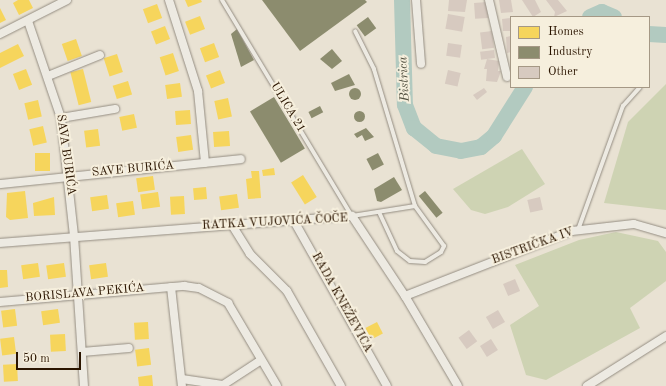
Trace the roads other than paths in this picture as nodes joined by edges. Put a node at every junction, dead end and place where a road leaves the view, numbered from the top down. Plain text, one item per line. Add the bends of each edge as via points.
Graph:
1 (67, 0) edge
2 (169, 0) edge
3 (222, 0) edge
4 (416, 0) edge
5 (489, 0) edge
6 (28, 21) junction
7 (355, 31) dead end
8 (0, 34) edge
9 (100, 55) dead end
10 (421, 64) dead end
11 (48, 76) junction
12 (507, 77) dead end
13 (639, 88) edge
14 (115, 109) dead end
15 (61, 118) junction
16 (241, 159) dead end
17 (205, 164) junction
18 (68, 176) junction
19 (0, 184) edge
20 (415, 206) junction
21 (379, 212) junction
22 (352, 216) junction
23 (294, 221) junction
24 (232, 225) junction
25 (578, 230) junction
26 (666, 233) edge
27 (74, 236) junction
28 (0, 243) edge
29 (171, 287) junction
30 (77, 295) junction
31 (405, 296) junction
32 (0, 302) edge
33 (666, 336) edge
34 (129, 348) dead end
35 (82, 352) junction
36 (262, 360) junction
37 (182, 383) edge
38 (454, 385) edge
39 (84, 386) edge
40 (277, 386) edge
41 (341, 386) edge
42 (387, 386) edge
43 (587, 386) edge

1 - 6 street
2 - 17 street via 198,91
3 - 22 lane, ULICA 21
4 - 10 street
5 - 12 street
6 - 8 street
6 - 11 street, SAVA BURIĆA
7 - 20 lane via 374,69
9 - 11 street
11 - 15 street, SAVA BURIĆA
13 - 25 lane via 623,106
14 - 15 street
15 - 18 street, SAVA BURIĆA
16 - 17 street, SAVE BURIĆA
17 - 18 street, SAVE BURIĆA
18 - 19 street, SAVE BURIĆA
18 - 27 street, SAVA BURIĆA
20 - 21 lane
20 - 21 lane via 444,246 441,252 425,262 410,261 397,251
21 - 22 lane
22 - 23 street, RATKA VUJOVIĆA ČOČE
22 - 31 street, RATKA VUJOVIĆA ČOČE
23 - 24 street, RATKA VUJOVIĆA ČOČE
23 - 42 street, RADA KNEŽEVIĆA
24 - 27 street, RATKA VUJOVIĆA ČOČE
24 - 41 street via 250,254 287,291
25 - 26 street, BISTRIČKA IV via 634,224
25 - 31 street, BISTRIČKA IV
27 - 28 street, RATKA VUJOVIĆA ČOČE
27 - 30 street, SAVA BURIĆA
29 - 30 street, BORISLAVA PEKIĆA
29 - 36 street, BORISLAVA PEKIĆA via 199,288 228,303
29 - 37 street
30 - 32 street, BORISLAVA PEKIĆA
30 - 35 street, SAVA BURIĆA
31 - 38 street, RATKA VUJOVIĆA ČOČE
33 - 43 street
34 - 35 street
35 - 39 street, SAVA BURIĆA
36 - 37 street via 223,385
36 - 40 street, BORISLAVA PEKIĆA

